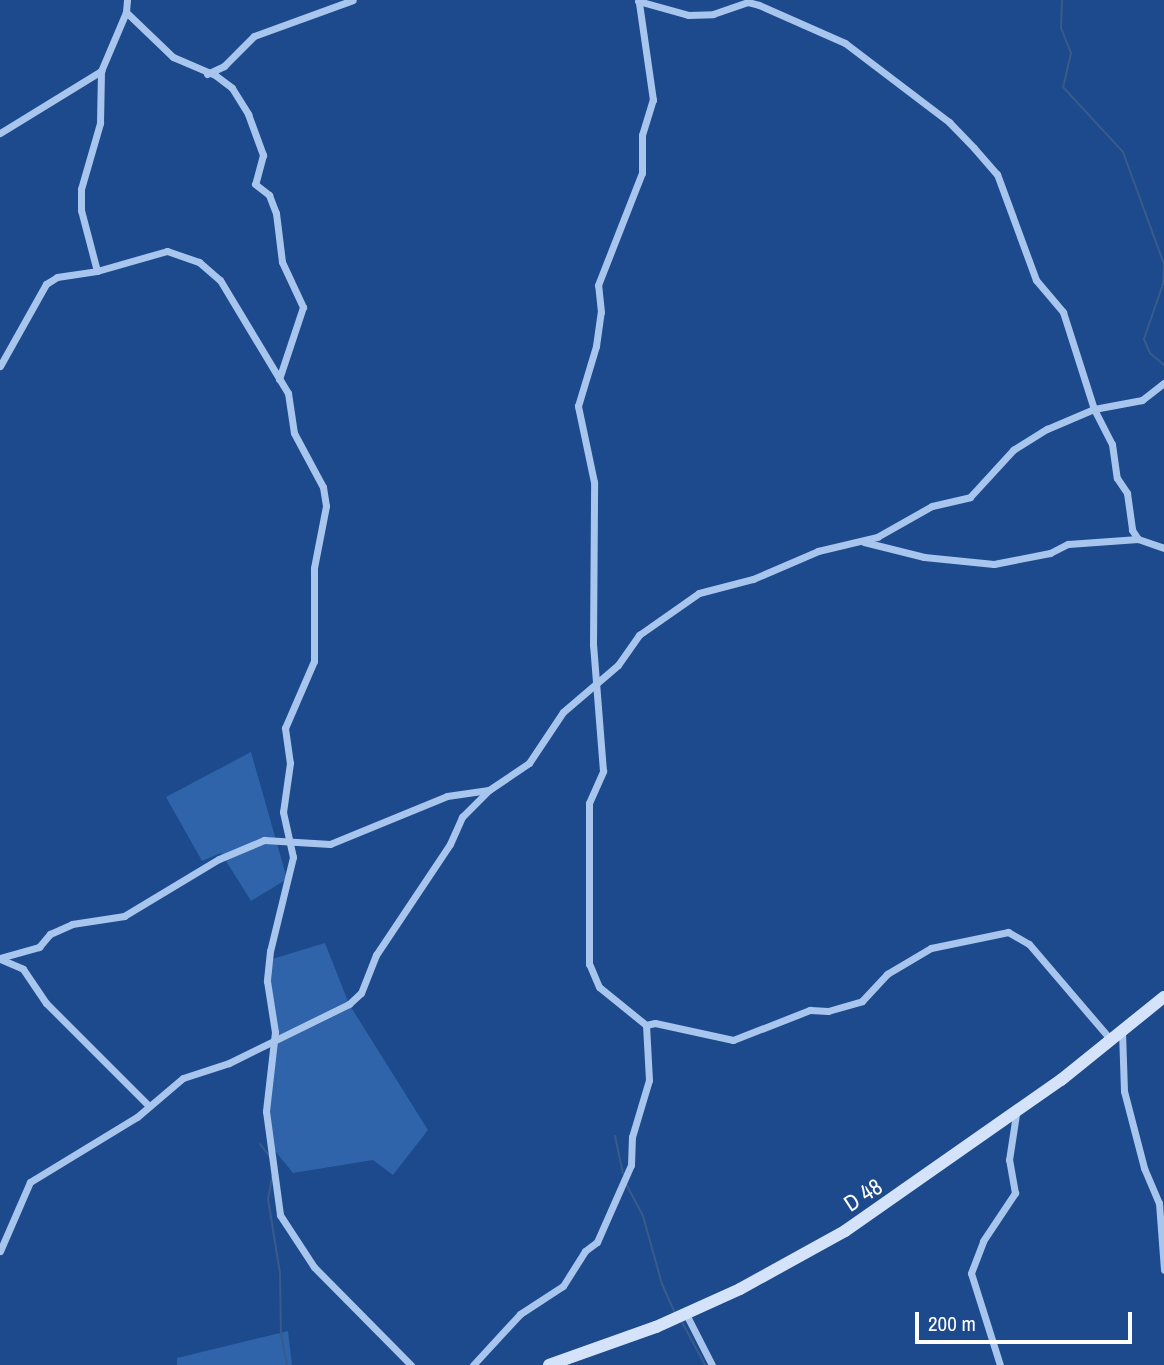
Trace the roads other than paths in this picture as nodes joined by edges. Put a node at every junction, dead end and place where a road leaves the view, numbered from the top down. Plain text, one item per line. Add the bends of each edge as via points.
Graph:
1 (127, 0) edge
2 (353, 0) edge
3 (638, 2) edge
4 (126, 12) junction
5 (101, 71) junction
6 (206, 74) junction
7 (0, 133) edge
8 (97, 271) junction
9 (0, 366) edge
10 (279, 379) junction
11 (1164, 383) edge
12 (1094, 409) junction
13 (1138, 539) junction
14 (862, 541) junction
15 (1164, 548) edge
16 (597, 684) junction
17 (489, 790) junction
18 (290, 844) junction
19 (0, 959) edge
20 (1164, 997) edge
21 (646, 1025) junction
22 (1122, 1031) junction
23 (274, 1040) junction
24 (1111, 1040) junction
25 (149, 1106) junction
26 (1016, 1113) junction
27 (0, 1251) edge
28 (1164, 1270) edge
29 (686, 1314) junction
30 (411, 1365) edge
31 (473, 1365) edge
32 (549, 1365) edge
33 (712, 1365) edge
34 (1000, 1365) edge

1 - 4 street
2 - 6 street via 254,36 224,66
3 - 12 street via 688,15 713,14 748,2 760,5 845,43 949,122 997,174 1036,280 1063,312
3 - 16 street via 653,100 642,135 642,173 598,285 601,313 596,346 578,406 594,482
4 - 5 street
4 - 6 street via 173,57
5 - 7 street
5 - 8 street via 100,123 81,189 81,210
6 - 10 street via 215,75 242,99 263,155 255,184 269,195 282,262 303,306
8 - 9 street via 57,277 46,284
8 - 10 street via 167,251 199,262 226,288
10 - 18 street via 288,394 294,433 316,466 326,506 314,568 314,661 285,728 290,763 283,812
11 - 12 street via 1142,400
12 - 13 street via 1112,444 1117,478 1127,493 1132,530
12 - 14 street via 1013,450 970,497 932,506
13 - 14 street via 1068,544 1050,553 994,564 924,556
13 - 15 street
14 - 16 street via 818,551 753,579 699,593 639,635
16 - 17 street via 563,712 528,763
16 - 21 street via 603,771 589,803 589,964 599,987
17 - 18 street via 447,796 330,845
17 - 23 street via 461,817 450,844 395,922 361,993 349,1004
18 - 19 street via 264,840 219,859 124,916 72,924 50,934 39,947
18 - 23 street via 292,876 270,951 267,981
19 - 25 street via 23,969 46,1003
20 - 22 street, D 48
21 - 24 street via 655,1023 733,1040 810,1010 828,1011 862,1001 887,974 931,948 1008,932 1029,944
21 - 31 street via 649,1080 632,1137 631,1165 604,1228 563,1286 520,1314
22 - 24 street, D 48
22 - 28 street via 1124,1090 1144,1168 1159,1203
23 - 25 street via 229,1063 183,1078
23 - 30 street via 266,1111 280,1215 314,1267
24 - 26 street, D 48
25 - 27 street via 30,1182
26 - 29 street, D 48 via 868,1218
26 - 34 street via 1009,1160 1015,1193 983,1241 971,1273
29 - 32 street, D 48 via 617,1344
29 - 33 street

